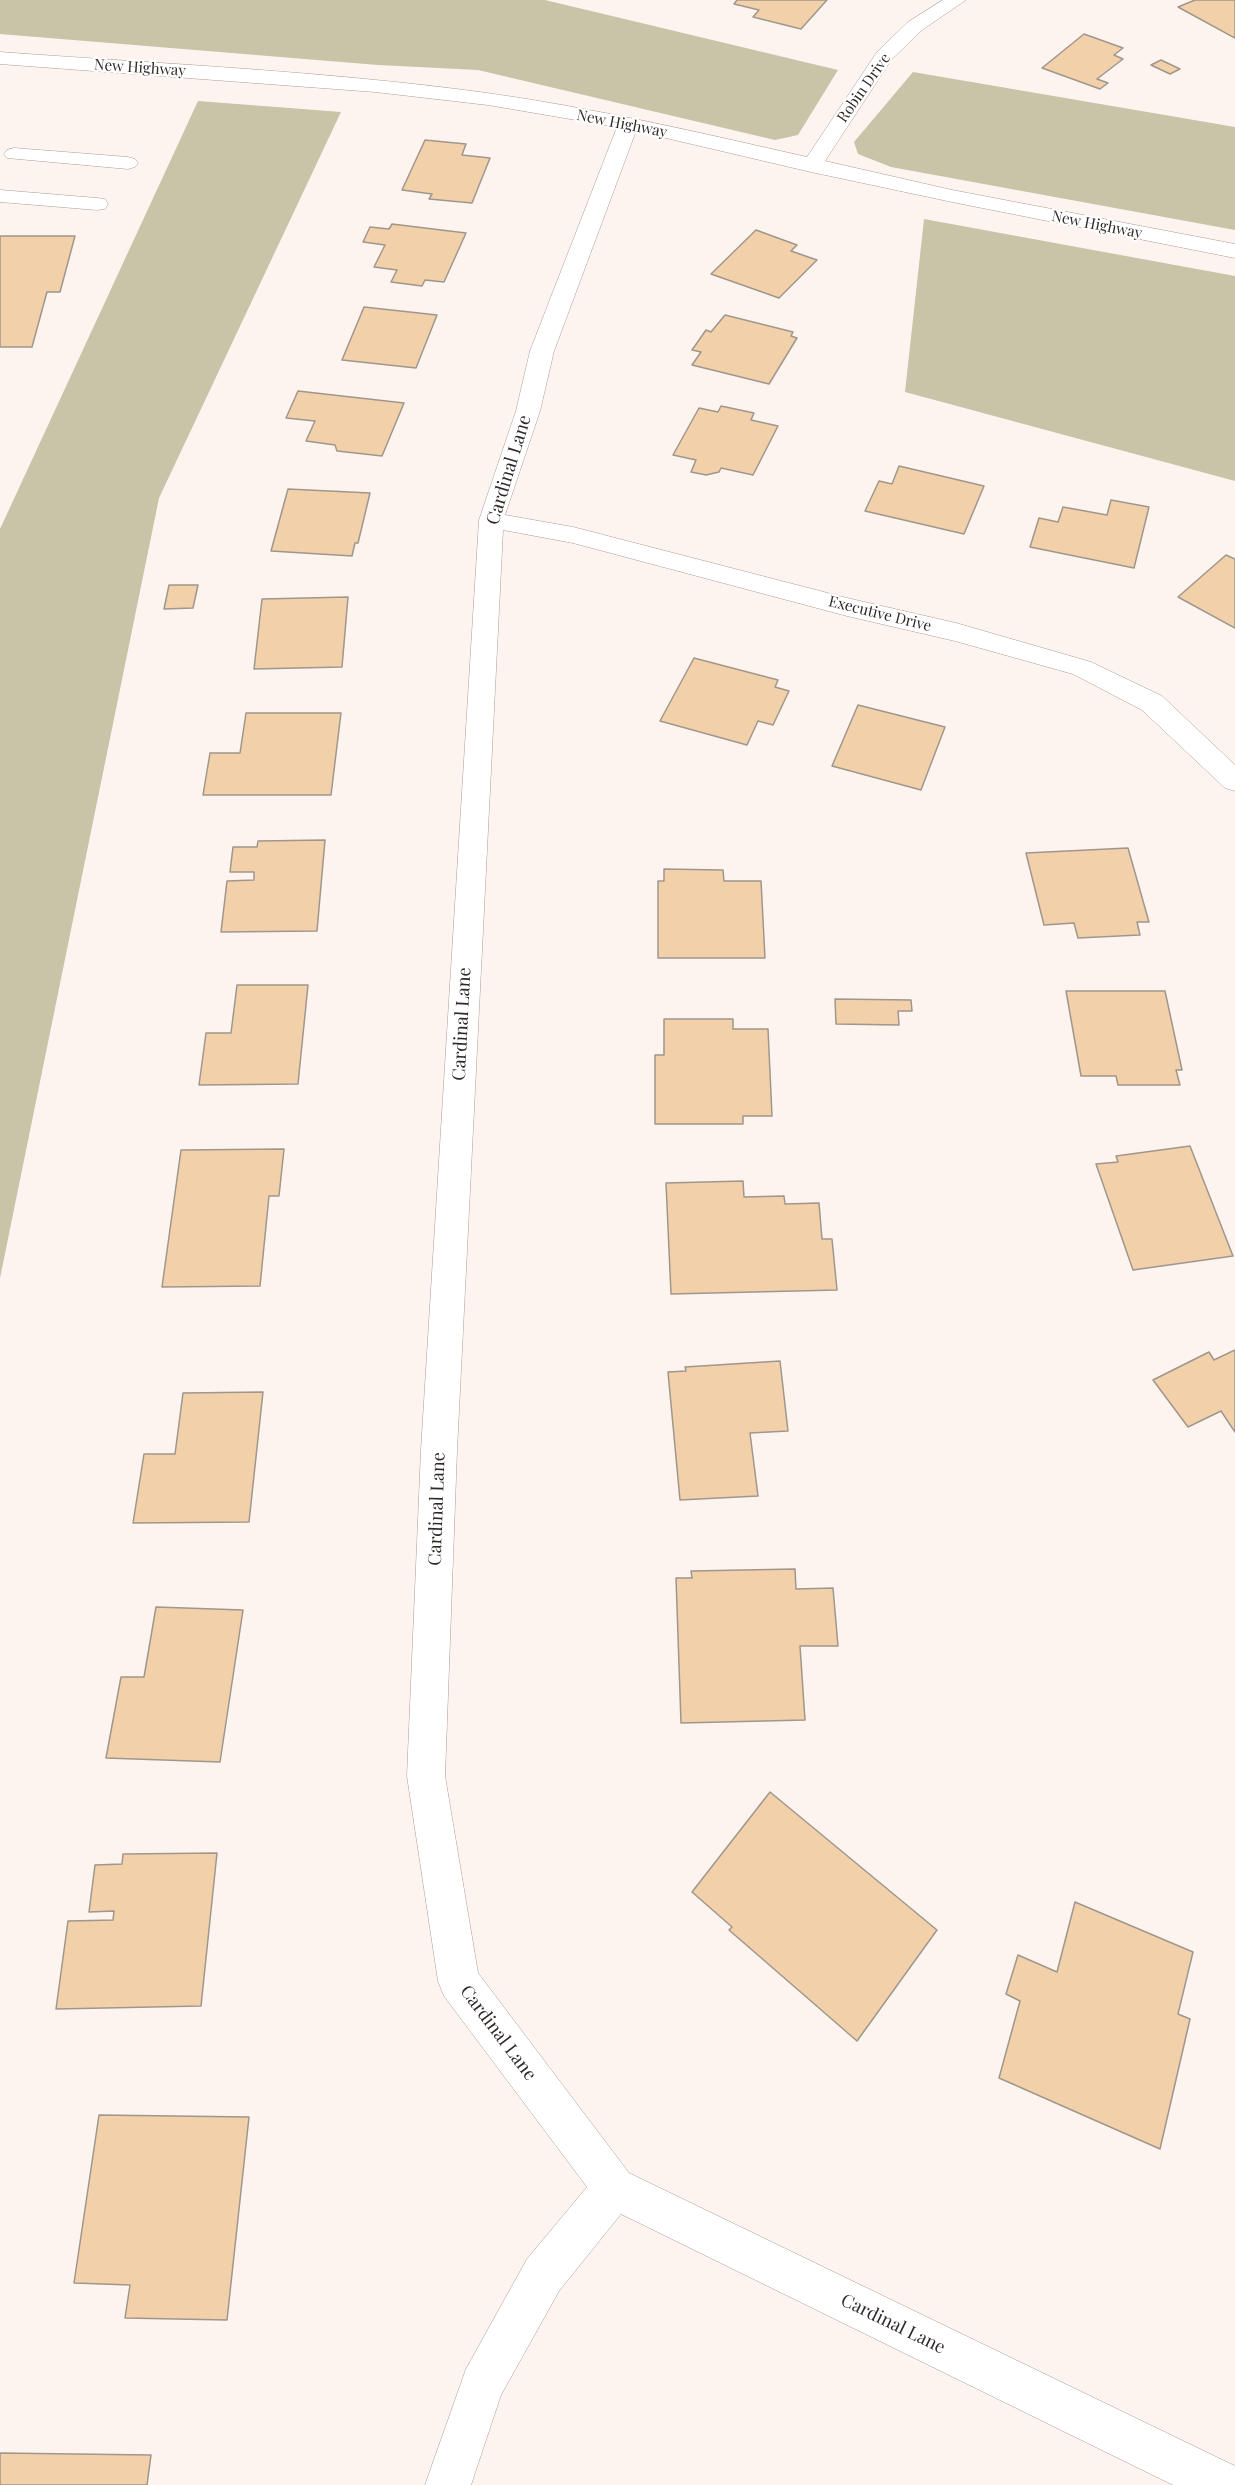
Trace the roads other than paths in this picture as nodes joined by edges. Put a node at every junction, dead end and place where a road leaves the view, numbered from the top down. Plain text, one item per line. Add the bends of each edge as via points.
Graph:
1 (956, 0) edge
2 (0, 58) edge
3 (629, 123) junction
4 (6, 159) edge
5 (128, 163) dead end
6 (811, 166) junction
7 (0, 196) edge
8 (97, 204) dead end
9 (1235, 251) edge
10 (491, 520) junction
11 (1235, 781) edge
12 (614, 2188) junction
13 (448, 2485) edge
14 (1222, 2485) edge

1 - 6 street, Robin Drive via 915,26 884,56
2 - 3 street, New Highway via 375,86 488,99
3 - 6 street, New Highway
3 - 10 street, Cardinal Lane via 542,351 528,411
4 - 5 street
6 - 9 street, New Highway
7 - 8 street
10 - 11 street, Executive Drive via 573,535 1082,668 1152,703
10 - 12 street, Cardinal Lane via 439,1450 426,1776 459,1981
12 - 13 street via 543,2275 482,2385
12 - 14 street, Cardinal Lane

